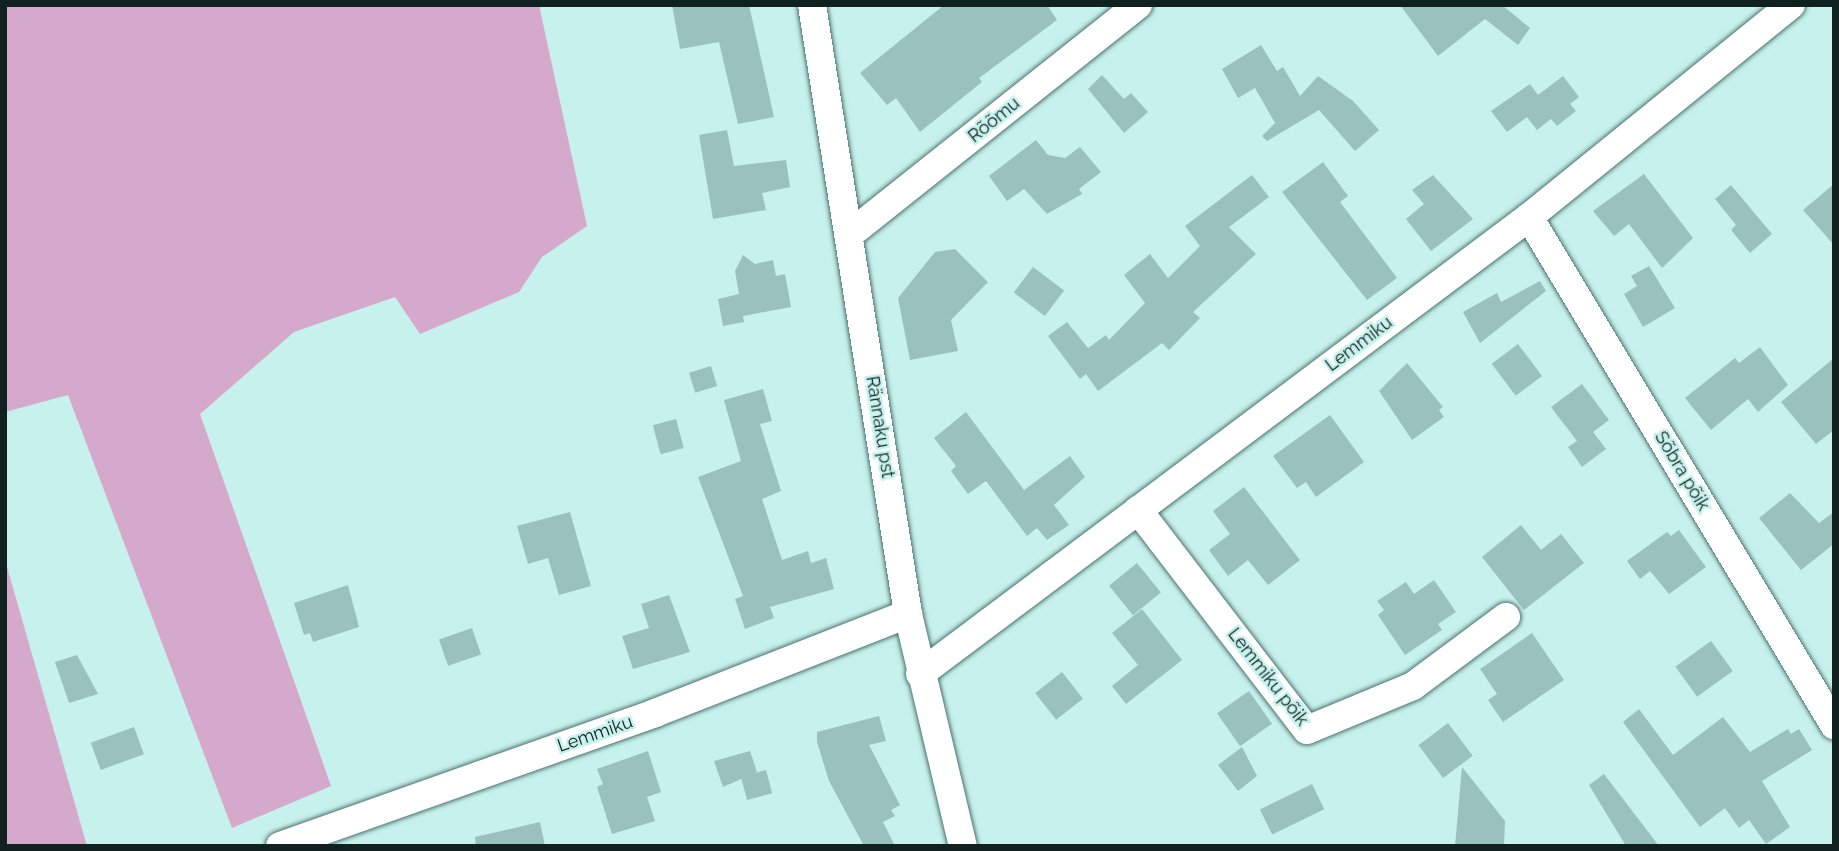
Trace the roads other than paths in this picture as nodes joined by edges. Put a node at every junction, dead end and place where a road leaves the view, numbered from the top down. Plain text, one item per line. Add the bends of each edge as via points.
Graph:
1 (811, 5) edge
2 (1138, 5) edge
3 (1791, 5) edge
4 (1530, 217) junction
5 (850, 234) junction
6 (1138, 510) junction
7 (908, 614) junction
8 (1506, 617) dead end
9 (920, 674) junction
10 (1834, 725) edge
11 (280, 846) edge
12 (963, 846) edge

1 - 5 street, Rännaku pst
2 - 5 street, Rõõmu
3 - 4 street, Lemmiku
4 - 6 street, Lemmiku
4 - 10 street, Sõbra põik
5 - 7 street, Rännaku pst
6 - 8 street, Lemmiku põik via 1307,730 1413,686
6 - 9 street, Lemmiku
7 - 9 street, Rännaku pst
7 - 11 street, Lemmiku via 655,713
9 - 12 street, Rännaku pst

